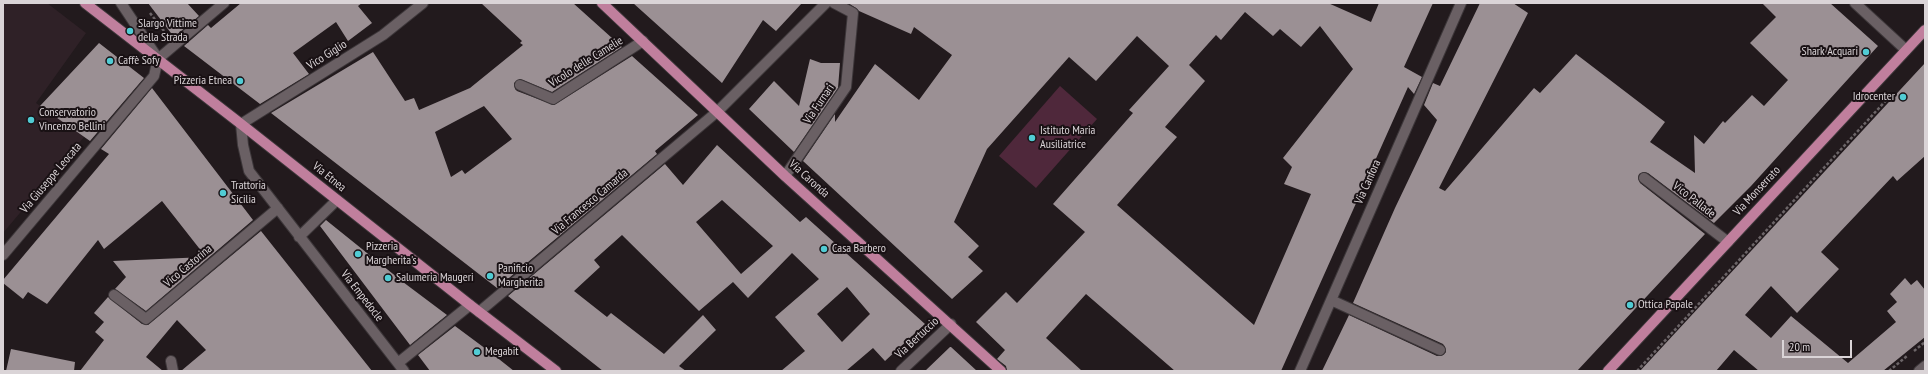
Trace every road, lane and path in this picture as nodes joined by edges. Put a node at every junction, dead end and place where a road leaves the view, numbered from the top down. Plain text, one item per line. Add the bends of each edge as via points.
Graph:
1 (85, 3) edge
2 (121, 3) edge
3 (224, 3) edge
4 (423, 3) edge
5 (602, 3) edge
6 (826, 3) edge
7 (834, 3) edge
8 (1461, 3) edge
9 (1855, 3) edge
10 (147, 9) dead end
11 (1925, 30) edge
12 (643, 42) junction
13 (175, 44) junction
14 (1906, 50) junction
15 (158, 59) junction
16 (520, 86) dead end
17 (1893, 92) dead end
18 (718, 111) junction
19 (241, 124) junction
20 (785, 176) junction
21 (1644, 178) dead end
22 (337, 200) junction
23 (278, 208) junction
24 (299, 237) junction
25 (1728, 242) junction
26 (3, 255) edge
27 (114, 295) dead end
28 (1331, 300) junction
29 (470, 305) junction
30 (479, 312) junction
31 (951, 324) junction
32 (1440, 350) dead end
33 (1925, 366) edge
34 (401, 367) edge
35 (556, 371) edge
36 (901, 371) edge
37 (1001, 371) edge
38 (1300, 371) edge
39 (1608, 371) edge
40 (1637, 371) edge
41 (1919, 371) edge

1 - 15 main road, Via Etnea
2 - 15 street
3 - 13 street
4 - 19 street, Vico Giglio via 383,35
5 - 12 main road, Via Caronda
6 - 18 street
7 - 20 street, Via Furnari via 853,13 846,87
8 - 28 street, Via Canfora
9 - 14 street
10 - 13 path
11 - 14 main road, Via Monserrato
12 - 16 street, Vicolo delle Camelie via 553,99
12 - 18 main road, Via Caronda
13 - 15 street
14 - 25 main road, Via Monserrato
15 - 19 main road, Via Etnea
15 - 26 street, Via Giuseppe Leocata via 154,76
17 - 40 path
18 - 20 main road, Via Caronda
18 - 30 street, Via Francesco Camarda
19 - 22 main road, Via Etnea
19 - 23 street, Via Empedocle via 249,171
20 - 31 main road, Via Caronda
21 - 25 street, Vico Pallade
22 - 24 street
22 - 29 main road, Via Etnea
23 - 24 street, Via Empedocle
23 - 27 street, Vico Castorina via 146,318
24 - 34 street, Via Empedocle
25 - 39 main road, Via Monserrato
28 - 32 street
28 - 38 street, Via Canfora
29 - 30 main road, Via Etnea
29 - 34 street
30 - 35 main road, Via Etnea
31 - 36 street, Via Bertuccio
31 - 37 main road, Via Caronda
33 - 41 street

